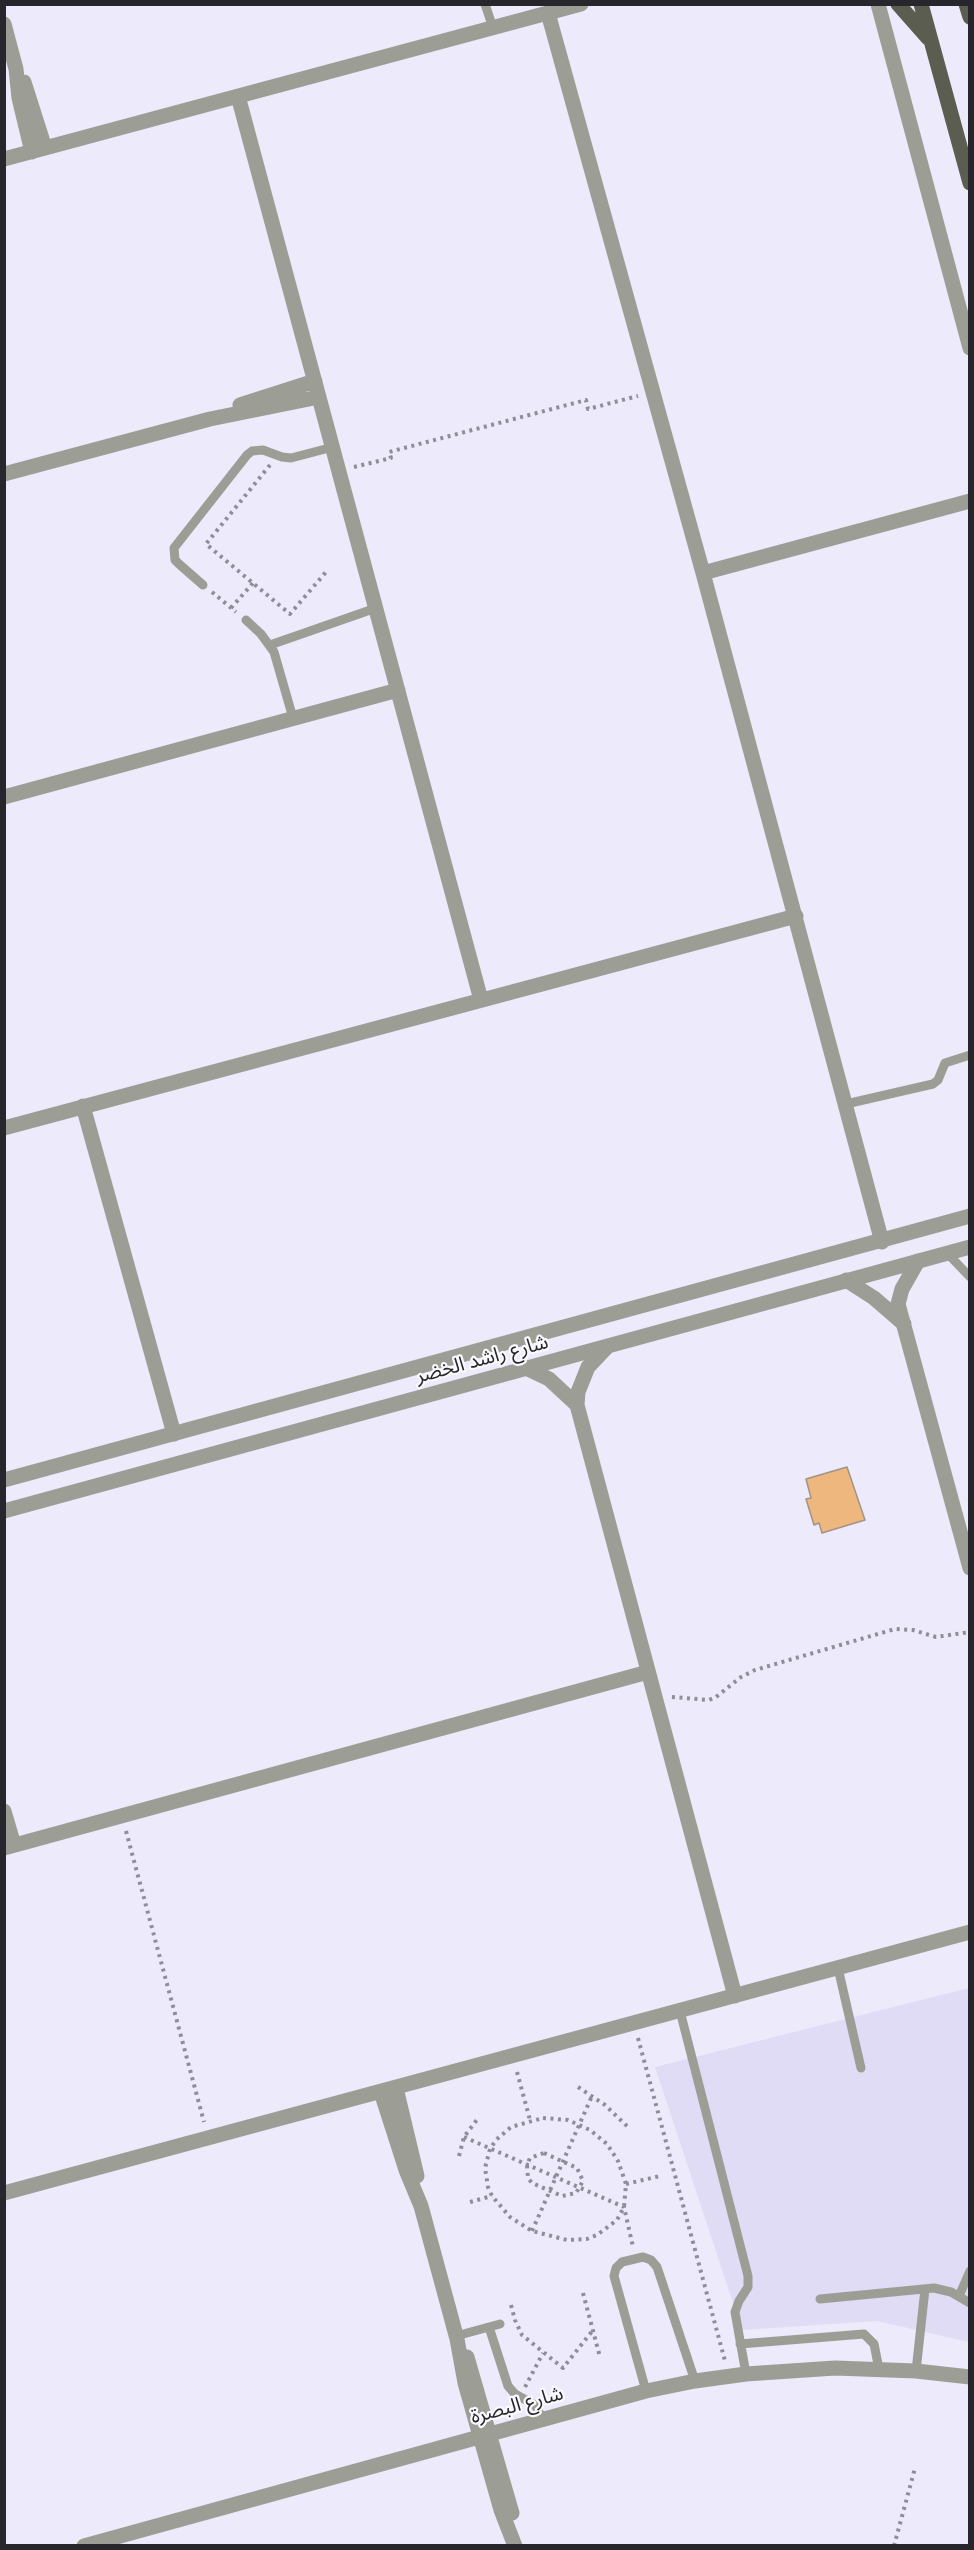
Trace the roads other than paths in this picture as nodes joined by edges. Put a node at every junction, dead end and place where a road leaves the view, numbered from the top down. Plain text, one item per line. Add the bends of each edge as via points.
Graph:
1 (485, 4) edge
2 (581, 4) edge
3 (878, 4) edge
4 (898, 4) edge
5 (921, 4) edge
6 (966, 4) edge
7 (548, 13) junction
8 (969, 17) edge
9 (4, 24) edge
10 (493, 28) junction
11 (931, 40) junction
12 (238, 96) junction
13 (38, 150) junction
14 (4, 159) edge
15 (969, 183) edge
16 (969, 348) edge
17 (315, 381) junction
18 (319, 397) junction
19 (210, 419) junction
20 (333, 447) junction
21 (4, 474) edge
22 (968, 500) edge
23 (703, 573) junction
24 (203, 585) road end
25 (376, 608) junction
26 (246, 621) road end
27 (270, 645) junction
28 (398, 690) junction
29 (292, 718) junction
30 (4, 797) edge
31 (796, 916) junction
32 (481, 1000) junction
33 (969, 1056) edge
34 (846, 1104) junction
35 (83, 1106) junction
36 (4, 1128) edge
37 (969, 1216) edge
38 (882, 1242) junction
39 (969, 1247) edge
40 (947, 1253) junction
41 (918, 1261) junction
42 (969, 1277) edge
43 (846, 1280) junction
44 (904, 1324) junction
45 (606, 1348) junction
46 (526, 1368) junction
47 (577, 1405) junction
48 (174, 1434) junction
49 (4, 1480) edge
50 (4, 1512) edge
51 (969, 1568) edge
52 (648, 1672) junction
53 (4, 1811) edge
54 (9, 1846) edge
55 (969, 1932) edge
56 (838, 1968) junction
57 (735, 1996) junction
58 (680, 2011) junction
59 (861, 2068) dead end
60 (389, 2090) junction
61 (4, 2193) edge
62 (969, 2271) edge
63 (925, 2289) junction
64 (959, 2296) junction
65 (820, 2299) dead end
66 (969, 2303) edge
67 (500, 2324) dead end
68 (489, 2327) junction
69 (456, 2338) junction
70 (740, 2344) junction
71 (879, 2369) junction
72 (916, 2371) junction
73 (746, 2374) junction
74 (969, 2377) edge
75 (695, 2381) junction
76 (646, 2391) junction
77 (543, 2419) junction
78 (485, 2435) junction
79 (84, 2546) edge
80 (515, 2546) edge

1 - 10 lane
2 - 7 street
3 - 16 street
4 - 11 main road
5 - 11 main road
6 - 8 main road
7 - 10 street
7 - 23 street
9 - 13 street via 19,98
10 - 12 street
11 - 15 main road
12 - 13 street
12 - 17 street
13 - 14 street
17 - 18 street
17 - 19 street
18 - 19 street
18 - 20 street
19 - 21 street
20 - 24 lane via 291,458 252,451 176,543 175,560
20 - 25 street
22 - 23 street
23 - 31 street
25 - 27 lane
25 - 28 street
26 - 27 lane
27 - 29 lane
28 - 29 street
28 - 32 street
29 - 30 street
31 - 32 street
31 - 34 street
32 - 35 street
33 - 34 lane via 945,1063 933,1084
34 - 38 street
35 - 36 street
35 - 48 street
37 - 38 street, شارع راشد الخضر
38 - 48 street, شارع راشد الخضر
39 - 40 street, شارع راشد الخضر
40 - 41 street, شارع راشد الخضر
40 - 42 lane
41 - 43 street, شارع راشد الخضر
41 - 44 street via 898,1304
43 - 44 street
43 - 45 street, شارع راشد الخضر
44 - 51 street
45 - 46 street, شارع راشد الخضر
45 - 47 street via 588,1367
46 - 47 street via 549,1379
46 - 50 street, شارع راشد الخضر
47 - 52 street
48 - 49 street, شارع راشد الخضر
52 - 54 street
52 - 57 street
53 - 54 street
55 - 56 street
56 - 57 street
56 - 59 lane
57 - 58 street
58 - 60 street
58 - 70 lane via 748,2276 748,2287 735,2312
60 - 61 street
60 - 69 street via 415,2168 421,2206
62 - 64 lane
63 - 64 lane via 942,2289
63 - 65 lane
63 - 72 lane
64 - 66 lane
67 - 68 lane
68 - 69 lane
68 - 77 lane via 505,2380 511,2390 534,2405
69 - 78 street via 459,2361
70 - 71 lane via 864,2334 874,2344
70 - 73 lane
71 - 72 street, شارع البصرة
71 - 73 street, شارع البصرة
72 - 74 street, شارع البصرة
73 - 75 street, شارع البصرة
75 - 76 street, شارع البصرة
75 - 76 lane via 657,2267 647,2258 635,2259 618,2265 614,2276
76 - 77 street, شارع البصرة
77 - 78 street, شارع البصرة
78 - 79 street, شارع البصرة
78 - 80 street via 501,2510

